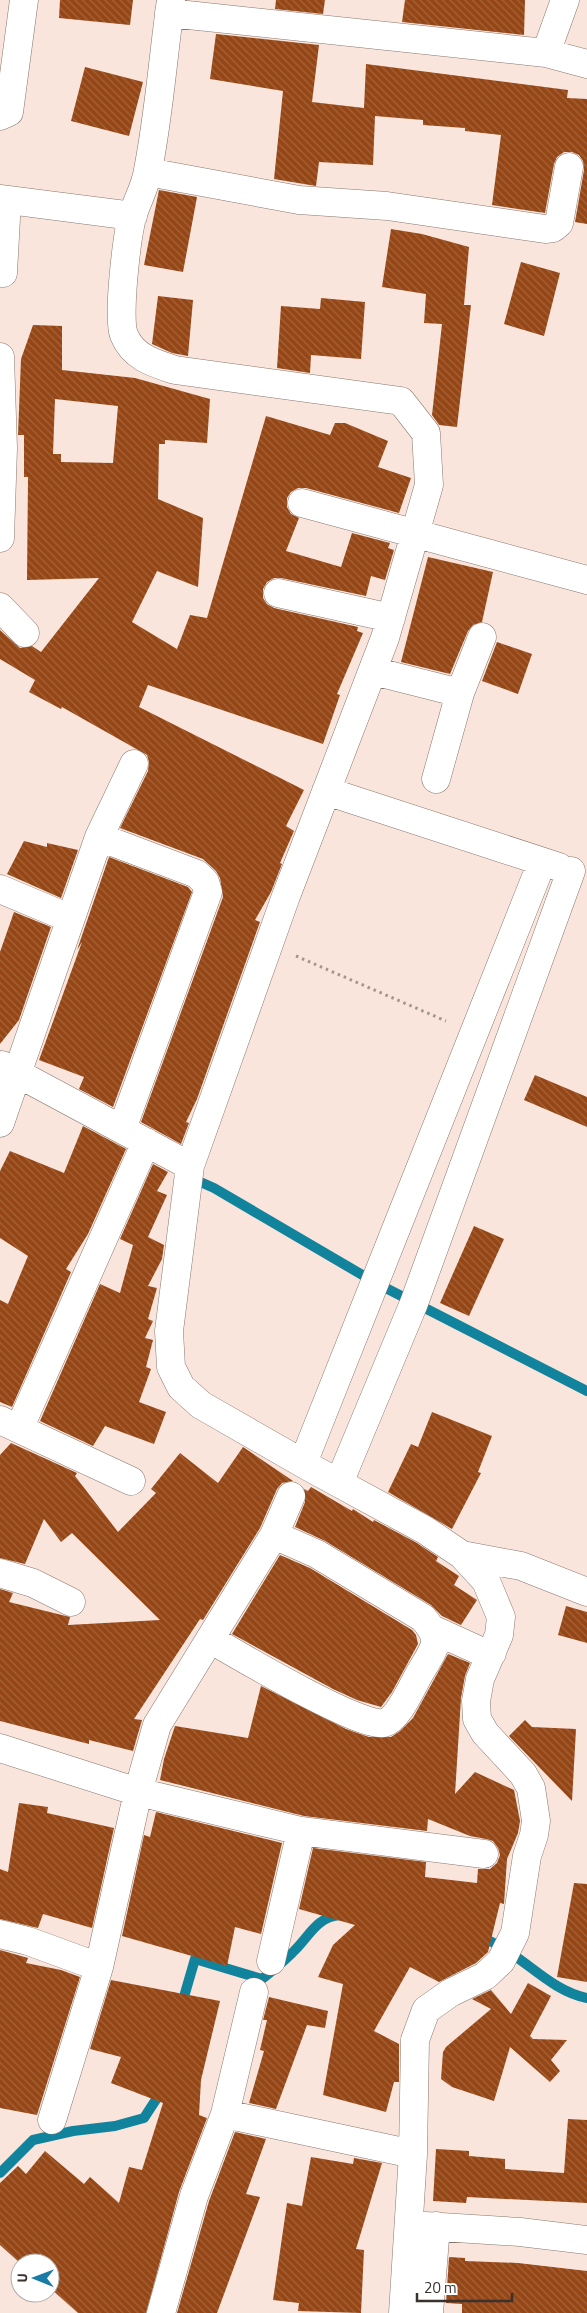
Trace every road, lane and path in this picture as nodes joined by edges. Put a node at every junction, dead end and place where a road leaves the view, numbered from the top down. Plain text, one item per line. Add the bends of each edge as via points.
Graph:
1 (24, 0) edge
2 (565, 0) edge
3 (170, 6) edge
4 (546, 53) junction
5 (587, 64) edge
6 (0, 116) edge
7 (569, 167) dead end
8 (148, 172) junction
9 (3, 199) edge
10 (133, 216) junction
11 (3, 273) dead end
12 (0, 357) edge
13 (302, 503) dead end
14 (0, 538) edge
15 (410, 550) junction
16 (587, 580) edge
17 (278, 593) dead end
18 (0, 607) edge
19 (391, 618) junction
20 (25, 633) dead end
21 (482, 637) dead end
22 (372, 671) junction
23 (460, 693) junction
24 (134, 764) dead end
25 (436, 779) dead end
26 (326, 791) junction
27 (99, 837) junction
28 (542, 862) junction
29 (579, 874) edge
30 (0, 889) edge
31 (69, 918) junction
32 (269, 944) junction
33 (475, 1034) junction
34 (8, 1069) edge
35 (0, 1123) edge
36 (137, 1146) junction
37 (189, 1176) junction
38 (10, 1425) edge
39 (303, 1463) junction
40 (130, 1481) dead end
41 (339, 1483) junction
42 (291, 1496) dead end
43 (274, 1535) junction
44 (462, 1555) junction
45 (0, 1573) edge
46 (587, 1592) edge
47 (70, 1602) dead end
48 (434, 1630) junction
49 (210, 1639) junction
50 (492, 1653) junction
51 (0, 1748) edge
52 (138, 1792) junction
53 (301, 1831) junction
54 (484, 1854) dead end
55 (0, 1934) edge
56 (270, 1960) dead end
57 (99, 1967) junction
58 (254, 1992) dead end
59 (225, 2114) junction
60 (52, 2120) dead end
61 (414, 2154) junction
62 (409, 2225) junction
63 (436, 2226) junction
64 (587, 2240) edge
65 (161, 2313) edge
66 (403, 2313) edge
67 (428, 2313) edge

1 - 6 street via 9,112
2 - 4 street
3 - 4 street
3 - 8 street
4 - 5 street
7 - 8 street via 559,223 545,229 387,206 299,200
8 - 10 street
9 - 10 street
9 - 11 street
10 - 15 street via 120,320 123,333 139,356 175,370 401,401 426,433 429,486
12 - 14 street via 3,448
13 - 15 street
15 - 16 street
15 - 19 street
17 - 19 street
18 - 20 street
19 - 22 street
21 - 23 street
22 - 23 street
22 - 26 street
23 - 25 street
24 - 27 street
26 - 28 street
26 - 32 street
27 - 31 street
27 - 36 street via 198,874 208,892
28 - 29 street
28 - 33 street
29 - 41 street via 414,1303
30 - 31 street
31 - 34 street
32 - 33 path
32 - 37 street
33 - 39 street
34 - 35 street
34 - 36 street
36 - 37 street
36 - 38 street
37 - 39 street via 169,1330 171,1367 181,1388 201,1405
38 - 40 street
39 - 41 street
41 - 44 street via 425,1530
42 - 43 street
43 - 48 street via 317,1554 423,1618
43 - 49 street
44 - 46 street via 520,1566
44 - 50 street via 486,1581 501,1617
45 - 47 street via 33,1583
48 - 49 street via 435,1648 396,1715 384,1723 371,1722 304,1692
48 - 50 street
49 - 52 street via 157,1725
50 - 61 street via 480,1679 477,1719 531,1788 535,1808 534,1835 527,1856 515,1933 501,1961 485,1976 450,1993 426,2010 420,2022 415,2040
51 - 52 street
52 - 53 street
52 - 57 street
53 - 54 street
53 - 56 street
55 - 57 street
57 - 60 street
58 - 59 street
59 - 61 street
59 - 65 street via 194,2196
61 - 62 street
62 - 63 street
62 - 66 street
63 - 64 street
63 - 67 street

